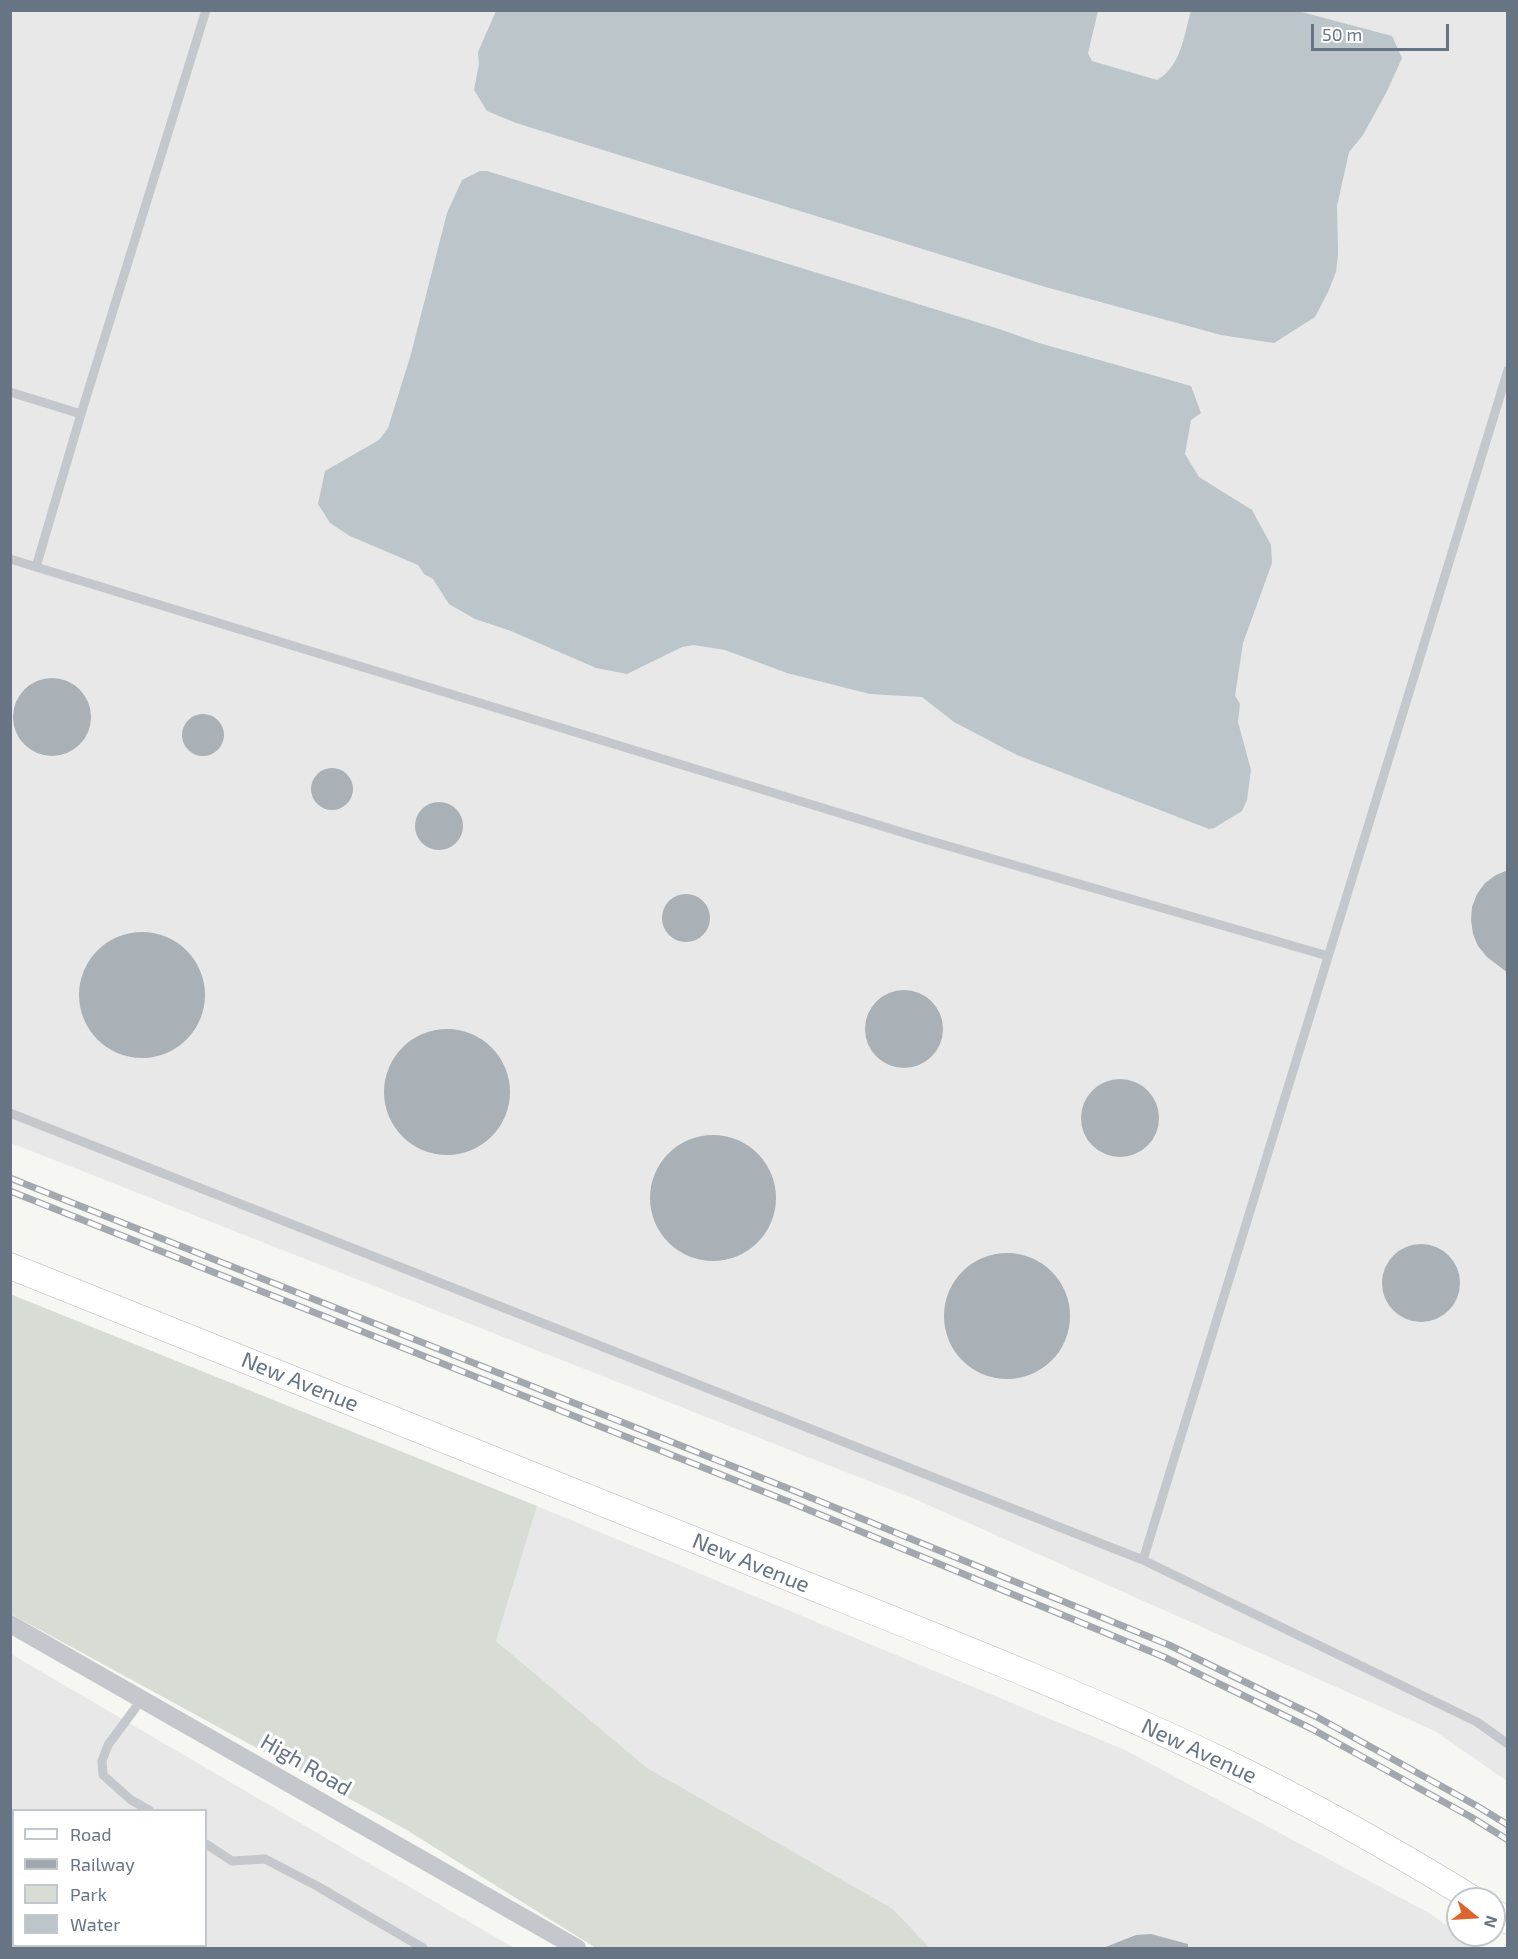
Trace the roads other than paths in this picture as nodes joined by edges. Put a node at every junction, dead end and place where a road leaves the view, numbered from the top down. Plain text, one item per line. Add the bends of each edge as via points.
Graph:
1 (206, 10) edge
2 (1508, 370) edge
3 (10, 392) edge
4 (81, 414) junction
5 (10, 559) edge
6 (36, 567) junction
7 (1328, 956) junction
8 (10, 1113) edge
9 (10, 1266) edge
10 (1143, 1560) junction
11 (10, 1624) edge
12 (142, 1699) junction
13 (1508, 1744) edge
14 (147, 1809) edge
15 (207, 1845) edge
16 (1453, 1887) edge
17 (423, 1948) edge
18 (577, 1948) edge

1 - 4 lane
2 - 7 lane
3 - 4 lane
4 - 6 lane
5 - 6 lane
6 - 7 lane via 924,839
7 - 10 lane
8 - 10 lane
9 - 16 main road, New Avenue via 1029,1675 1230,1764 1344,1823
10 - 13 lane via 1477,1722
11 - 12 street, High Road
12 - 14 lane via 108,1745 102,1761 103,1774 131,1800
12 - 18 street, High Road
15 - 17 lane via 232,1861 265,1859

